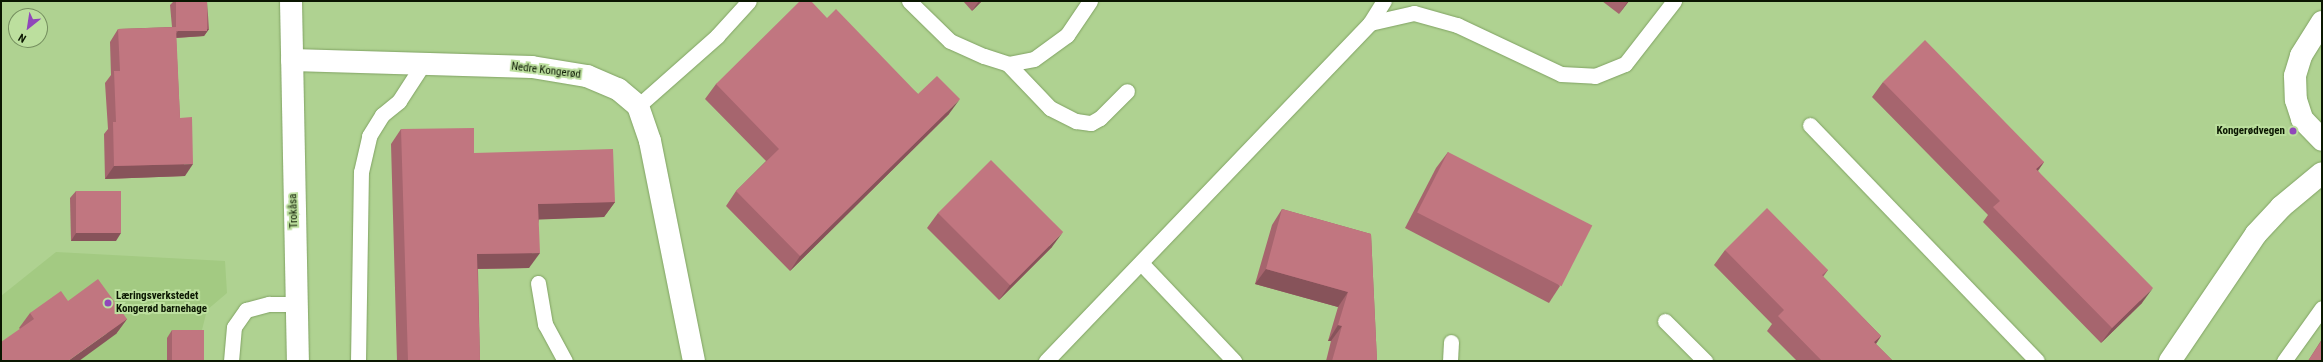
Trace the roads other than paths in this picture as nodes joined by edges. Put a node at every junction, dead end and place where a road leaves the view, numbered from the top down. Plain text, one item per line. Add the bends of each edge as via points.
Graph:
1 (291, 1) edge
2 (749, 1) edge
3 (909, 1) edge
4 (1090, 1) edge
5 (1384, 1) edge
6 (1674, 1) edge
7 (2322, 22) edge
8 (1370, 23) junction
9 (292, 60) junction
10 (423, 64) junction
11 (1008, 64) junction
12 (1127, 91) dead end
13 (638, 106) junction
14 (1810, 125) dead end
15 (2322, 140) edge
16 (2322, 173) edge
17 (1142, 264) junction
18 (538, 283) dead end
19 (297, 304) junction
20 (2322, 308) edge
21 (1665, 321) dead end
22 (1451, 342) dead end
23 (232, 361) edge
24 (298, 361) edge
25 (358, 361) edge
26 (564, 361) edge
27 (694, 361) edge
28 (1046, 361) edge
29 (1234, 361) edge
30 (1450, 361) edge
31 (1705, 361) edge
32 (2037, 361) edge
33 (2170, 361) edge
34 (2284, 361) edge

1 - 9 street
2 - 13 lane via 717,36
3 - 11 lane via 950,41
4 - 11 lane via 1067,35 1034,59
5 - 8 lane
6 - 8 lane via 1625,64 1595,76 1562,74 1457,24 1414,13
7 - 15 street via 2301,56 2296,76 2296,100 2302,119
8 - 17 lane
9 - 10 street, Nedre Kongerød
9 - 19 street, Trokåsa
10 - 13 street, Nedre Kongerød via 532,68 587,76 618,89
10 - 25 lane via 399,101 382,115 369,136 361,172
11 - 12 lane via 1050,108 1076,121 1091,123 1100,118
13 - 27 street via 650,141
14 - 32 lane
16 - 33 street via 2281,207 2256,234
17 - 28 lane
17 - 29 lane
18 - 26 lane via 545,324
19 - 23 lane via 269,304 246,310 234,327
19 - 24 street, Trokåsa
20 - 34 lane
21 - 31 lane
22 - 30 lane

